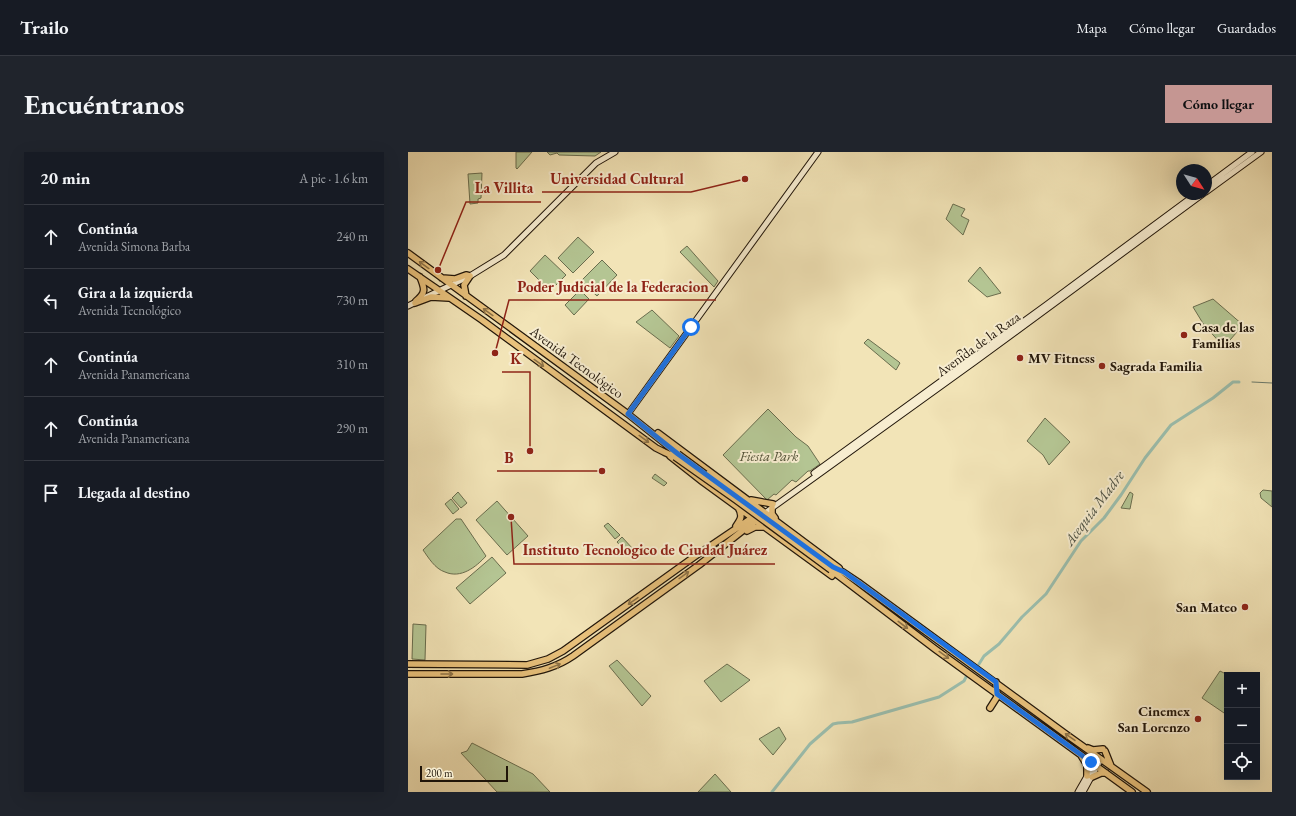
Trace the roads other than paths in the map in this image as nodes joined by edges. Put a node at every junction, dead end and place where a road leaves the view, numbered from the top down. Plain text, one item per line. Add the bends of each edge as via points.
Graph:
1 (615, 152) edge
2 (818, 152) edge
3 (1252, 152) edge
4 (1262, 152) edge
5 (1212, 182) edge
6 (1212, 188) edge
7 (1188, 200) edge
8 (1195, 200) edge
9 (408, 253) edge
10 (408, 269) edge
11 (470, 276) junction
12 (420, 277) junction
13 (442, 278) junction
14 (451, 285) junction
15 (440, 290) junction
16 (466, 296) junction
17 (449, 298) junction
18 (414, 303) junction
19 (408, 306) edge
20 (475, 316) junction
21 (516, 332) junction
22 (531, 343) junction
23 (519, 348) junction
24 (960, 353) dead end
25 (962, 365) junction
26 (628, 414) junction
27 (618, 420) junction
28 (636, 421) junction
29 (630, 429) junction
30 (669, 454) junction
31 (676, 455) junction
32 (747, 498) junction
33 (772, 506) junction
34 (738, 507) junction
35 (757, 507) junction
36 (766, 513) junction
37 (752, 518) junction
38 (776, 520) junction
39 (764, 526) junction
40 (734, 530) junction
41 (741, 532) junction
42 (832, 569) junction
43 (844, 572) junction
44 (664, 579) junction
45 (652, 587) junction
46 (666, 588) junction
47 (655, 596) junction
48 (872, 602) junction
49 (926, 631) junction
50 (590, 632) junction
51 (920, 638) junction
52 (592, 643) junction
53 (408, 664) edge
54 (421, 664) junction
55 (432, 664) junction
56 (516, 665) junction
57 (408, 674) edge
58 (422, 674) junction
59 (433, 674) junction
60 (499, 674) junction
61 (996, 682) junction
62 (997, 694) junction
63 (1012, 694) junction
64 (1006, 701) junction
65 (990, 708) dead end
66 (1085, 748) junction
67 (1080, 756) junction
68 (1100, 758) junction
69 (1096, 766) junction
70 (1111, 766) junction
71 (1106, 773) junction
72 (1089, 776) junction
73 (1078, 792) edge
74 (1083, 792) edge
75 (1132, 792) edge
76 (1147, 792) edge

1 - 11 main road via 596,163 504,255
2 - 26 main road
3 - 5 main road
4 - 6 main road
7 - 25 main road, Avenida de la Raza
8 - 33 main road, Avenida de la Raza via 976,361
13 -> 9 main road, Avenida Tecnológico
10 - 12 main road, Avenida Tecnológico
11 - 13 main road
11 - 14 main road
11 - 16 main road via 464,285
12 - 15 main road, Avenida Tecnológico
12 - 18 main road via 424,291
13 - 14 main road, Avenida Tecnológico
14 - 15 main road
14 - 16 main road, Avenida Tecnológico
15 - 17 main road, Avenida Tecnológico
15 - 18 main road
21 -> 16 main road, Avenida Tecnológico
17 - 18 main road via 431,298
17 - 20 main road, Avenida Tecnológico
18 - 19 main road
20 - 21 main road via 485,319 510,338 514,338
20 - 23 main road, Avenida Tecnológico
21 - 22 main road, Avenida Tecnológico
22 - 23 main road via 523,342
22 - 26 main road, Avenida Tecnológico
23 -> 27 main road, Avenida Tecnológico
24 - 25 main road
25 - 33 main road, Avenida de la Raza
26 - 27 main road
26 - 28 main road, Avenida Tecnológico
26 - 32 main road
27 - 29 main road, Avenida Tecnológico
28 - 29 main road via 630,423
28 - 31 main road, Avenida Tecnológico
29 -> 30 main road, Avenida Tecnológico
30 - 31 main road, Avenida Tecnológico
30 - 34 main road
31 - 42 main road, Avenida Tecnológico, bridge
32 - 33 main road
32 - 35 main road
33 - 36 main road, Avenida de la Raza
33 - 38 main road via 772,514
34 - 37 main road
34 - 40 main road via 741,519
35 - 36 main road
35 - 37 main road
36 - 37 main road
36 - 38 main road
36 - 39 main road via 762,519
37 - 39 main road
37 - 40 main road
37 - 41 main road
38 - 43 main road
39 - 41 main road
39 - 48 main road
40 - 44 main road
46 -> 41 main road
42 - 43 main road, Avenida Tecnológico
42 - 48 main road, Avenida Tecnológico
43 - 49 main road, Avenida Tecnológico
44 - 45 main road
44 - 46 main road via 663,584
45 - 47 main road
45 -> 50 main road
46 - 47 main road
47 - 52 main road
48 -> 51 main road, Avenida Tecnológico
49 - 51 main road via 925,636
49 - 61 main road, Avenida Tecnológico
50 - 52 main road via 588,638
50 - 56 main road via 548,659 533,664
51 -> 62 main road, Avenida Tecnológico
60 -> 52 main road via 522,674 548,669 566,661
53 - 54 main road
54 - 55 main road
54 - 58 main road via 424,670
55 - 56 main road
55 - 59 main road via 430,669
56 - 60 main road via 519,668 517,671
57 - 58 main road
58 - 59 main road
59 -> 60 main road
61 - 62 main road
61 - 63 main road, Avenida Tecnológico
62 - 64 main road, Avenida Tecnológico
62 - 65 main road
63 - 64 main road
66 -> 63 main road, Avenida Tecnológico
64 - 67 main road, Avenida Tecnológico
66 - 68 main road, Avenida Tecnológico
66 - 70 main road via 1104,750
67 - 69 main road, Avenida Tecnológico
67 - 72 main road via 1087,765
68 - 69 main road
68 - 70 main road, Avenida Tecnológico
69 - 71 main road, Avenida Tecnológico
69 - 72 main road
70 - 76 main road, Avenida Tecnológico
71 - 72 main road
71 - 75 main road, Avenida Tecnológico
72 - 73 main road
72 - 74 main road

